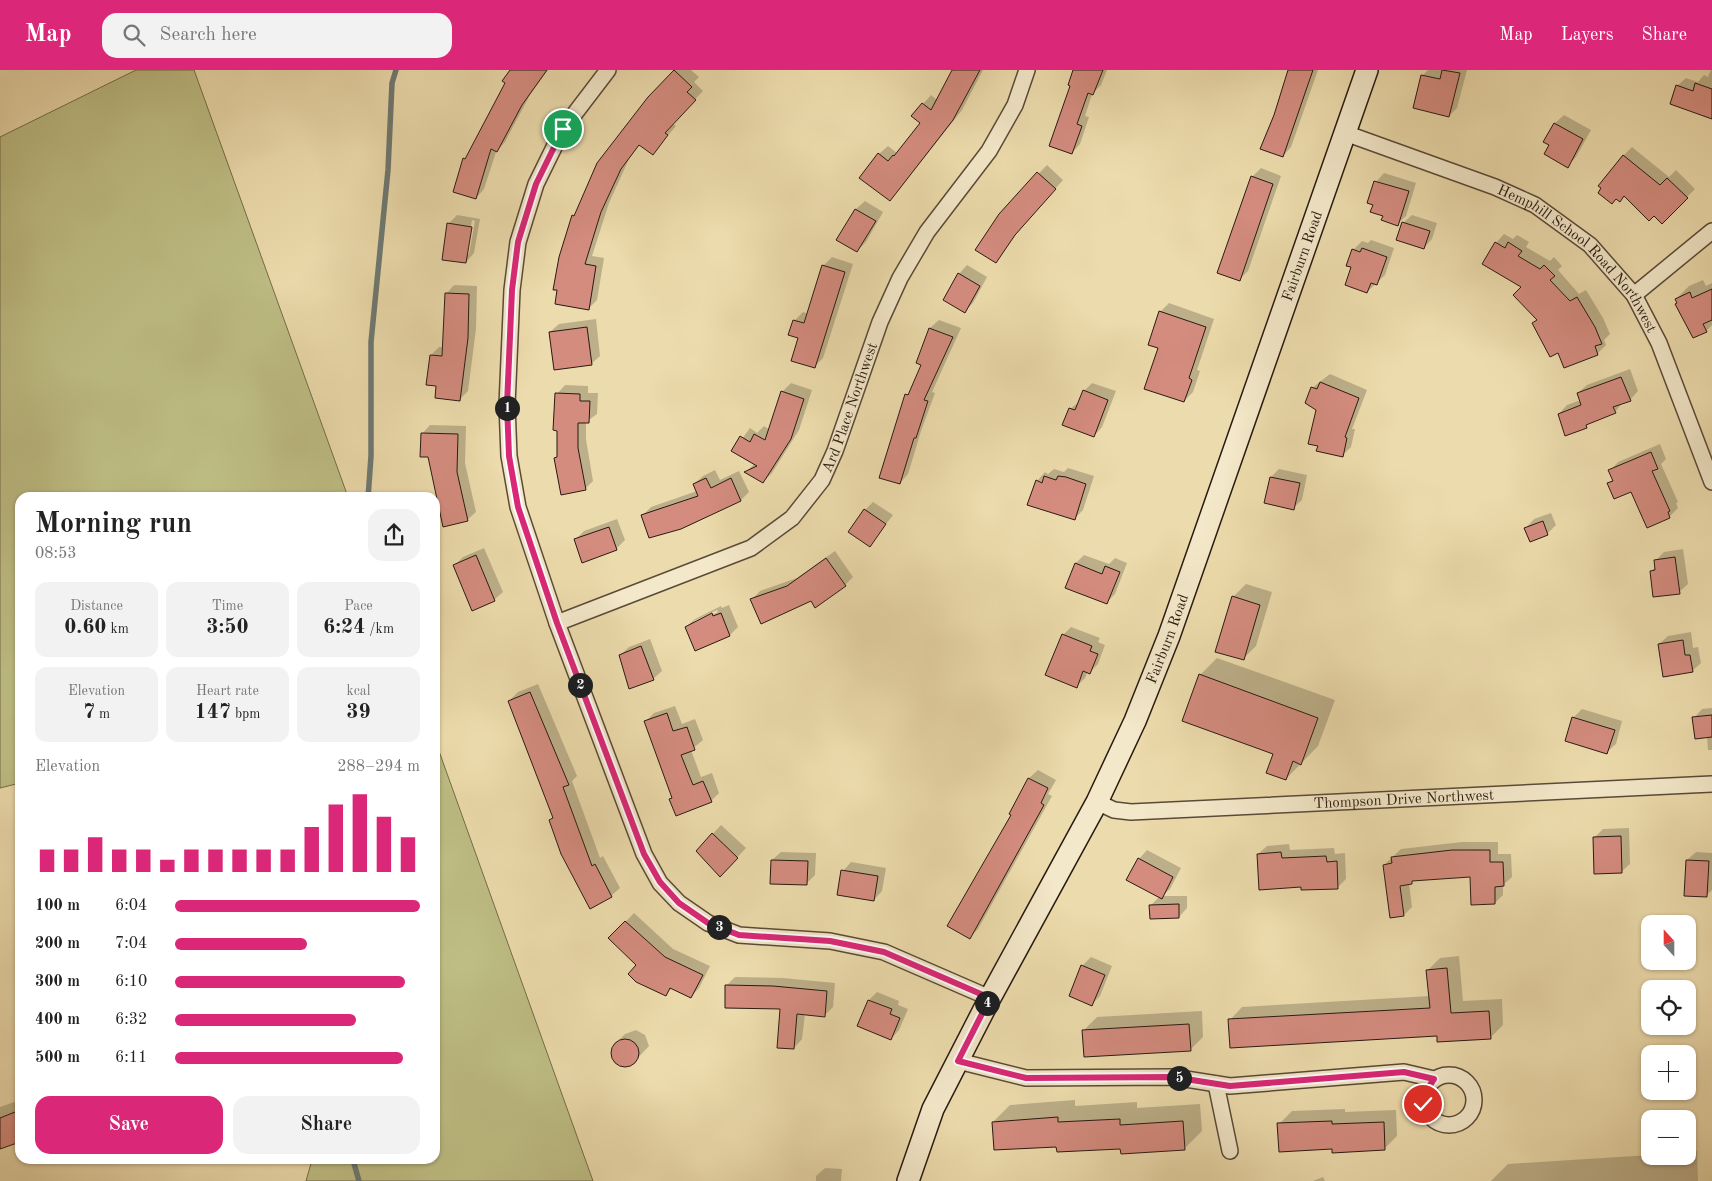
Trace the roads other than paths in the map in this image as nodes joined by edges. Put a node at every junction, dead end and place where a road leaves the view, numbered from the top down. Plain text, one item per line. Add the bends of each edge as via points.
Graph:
1 (608, 70) edge
2 (1027, 70) edge
3 (1367, 70) edge
4 (1345, 133) junction
5 (1712, 231) edge
6 (1634, 295) junction
7 (1712, 482) edge
8 (557, 623) junction
9 (1712, 784) edge
10 (1097, 802) junction
11 (990, 998) junction
12 (958, 1061) junction
13 (1434, 1079) dead end
14 (1216, 1084) junction
15 (1230, 1151) dead end
16 (908, 1181) edge

1 - 8 street via 563,129 536,184 518,242 512,290 507,405 509,456 518,507
2 - 8 street, Ard Place Northwest via 1015,105 989,151 927,232 900,278 880,322 836,451 822,480 792,518 751,548
3 - 4 street, Fairburn Road
4 - 6 street, Hemphill School Road Northwest via 1495,187 1535,205 1590,245
4 - 10 street, Fairburn Road via 1169,636 1135,721
5 - 6 street
6 - 7 street, Hemphill School Road Northwest via 1659,343
8 - 11 street via 644,854 660,882 679,903 708,923 739,935 830,941 884,952
9 - 10 street, Thompson Drive Northwest via 1131,812 1114,810
10 - 11 street, Fairburn Road
11 - 12 street, Fairburn Road
12 - 14 street via 1026,1078 1173,1077
12 - 16 street, Fairburn Road via 933,1109
13 - 14 street via 1404,1072 1230,1086
14 - 15 street

